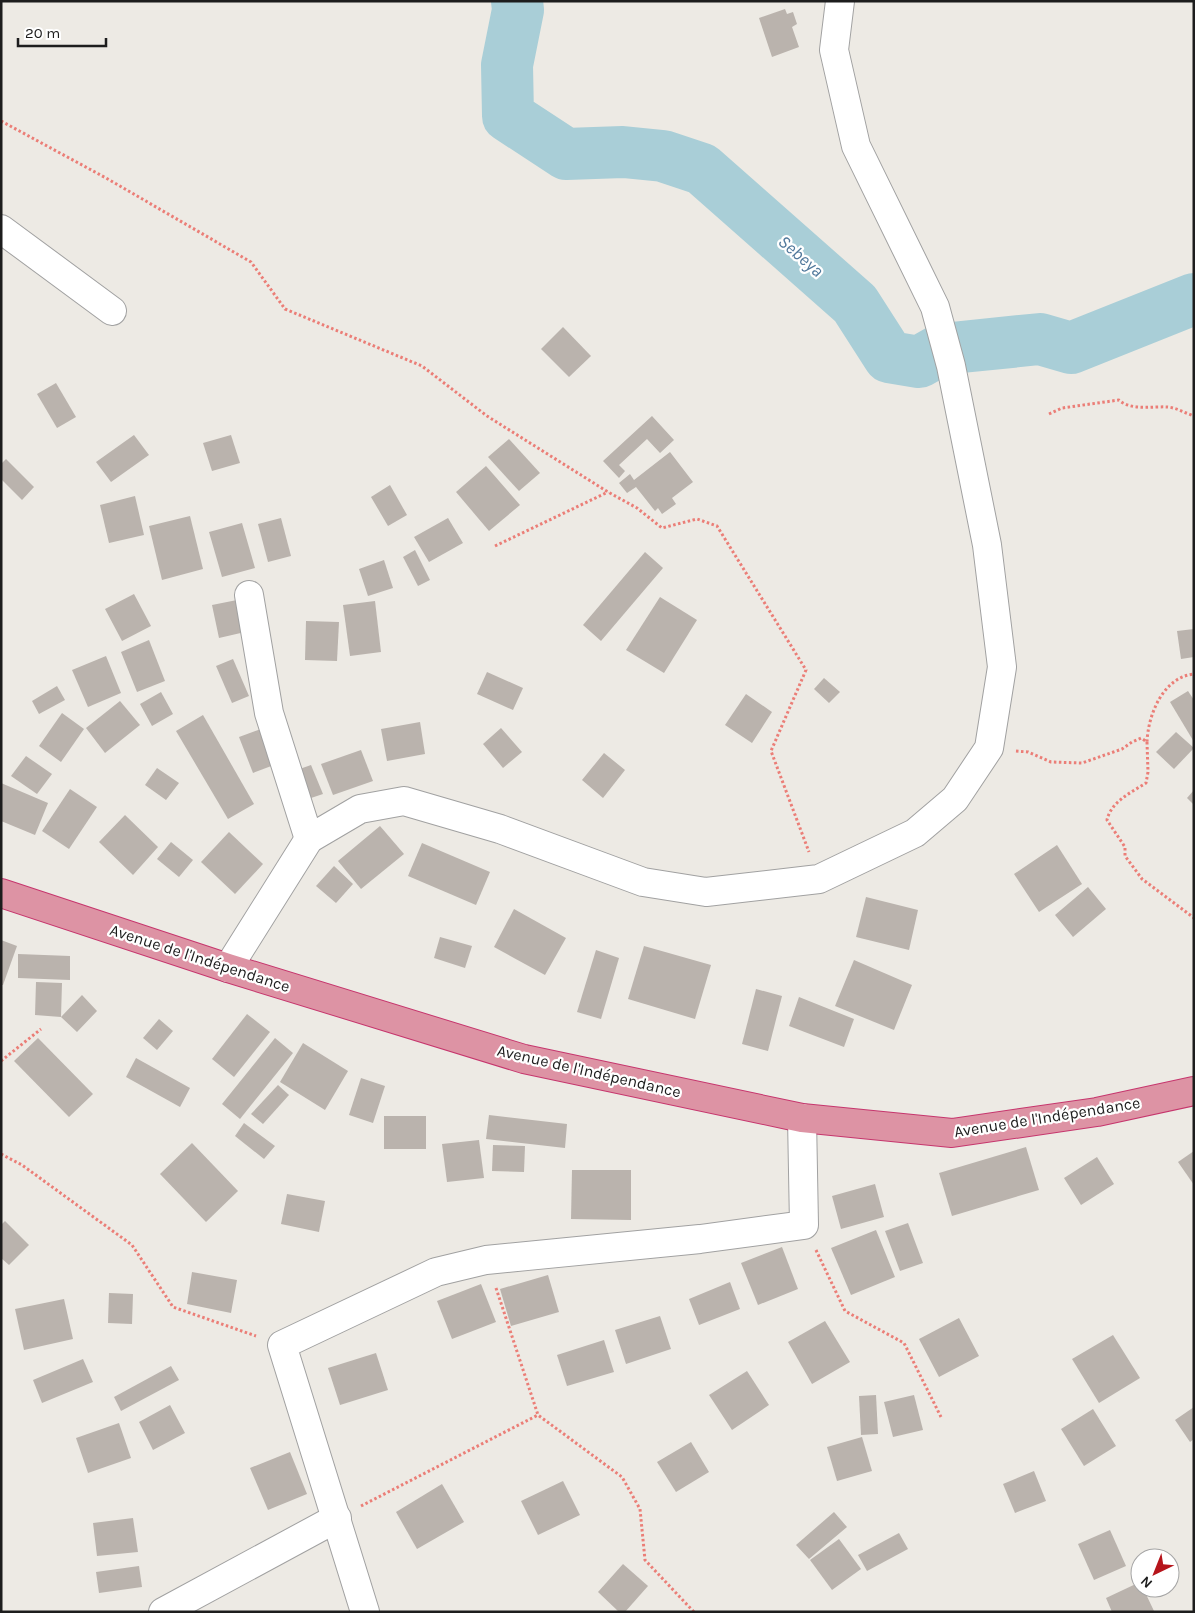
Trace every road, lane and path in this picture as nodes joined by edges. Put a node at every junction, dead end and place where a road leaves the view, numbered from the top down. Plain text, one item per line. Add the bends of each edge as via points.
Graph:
1 (840, 1) edge
2 (1, 121) edge
3 (1, 229) edge
4 (112, 311) dead end
5 (1049, 414) dead end
6 (1194, 416) edge
7 (608, 492) junction
8 (495, 546) dead end
9 (250, 595) dead end
10 (1194, 674) edge
11 (1147, 742) junction
12 (989, 748) junction
13 (309, 839) junction
14 (819, 879) junction
15 (1, 893) edge
16 (1194, 918) edge
17 (228, 968) junction
18 (41, 1029) dead end
19 (1, 1061) edge
20 (1194, 1091) edge
21 (802, 1118) junction
22 (1, 1154) edge
23 (804, 1225) junction
24 (486, 1260) junction
25 (282, 1345) junction
26 (538, 1414) junction
27 (941, 1417) dead end
28 (337, 1518) junction
29 (164, 1612) edge
30 (365, 1612) edge
31 (694, 1612) edge

1 - 12 street via 834,50 856,146 935,308 951,366 987,545 1002,667
2 - 7 path via 251,262 285,309 422,366 487,416
3 - 4 street
5 - 6 path via 1062,408 1119,400 1123,404 1137,406 1171,407
7 - 8 path
7 - 14 path via 637,508 662,528 696,519 717,526 806,670 770,751
9 - 13 street via 269,713
10 - 11 path via 1185,675 1161,696 1153,710
11 - 12 path via 1141,738 1122,749 1082,763 1051,762 1028,752
11 - 16 path via 1146,783 1109,811 1107,820 1124,847 1125,856 1142,879
12 - 14 street via 955,799 915,833
13 - 14 street via 360,809 404,801 500,830 643,882 706,892
13 - 17 street
15 - 17 highway, Avenue de l'Indépendance
17 - 21 highway, Avenue de l'Indépendance via 524,1059
18 - 19 path
20 - 21 highway, Avenue de l'Indépendance via 1097,1112 952,1133
21 - 23 street
22 - 25 path via 22,1165 132,1245 172,1307
23 - 24 street
23 - 27 path via 845,1311 904,1343
24 - 25 street via 436,1272
24 - 26 path
25 - 28 street
26 - 28 path
26 - 31 path via 622,1477 640,1509 645,1560
28 - 29 street
28 - 30 street

